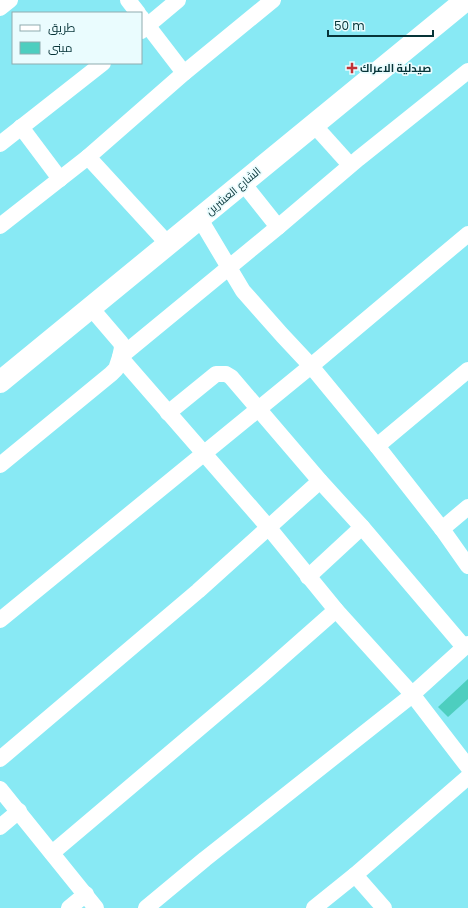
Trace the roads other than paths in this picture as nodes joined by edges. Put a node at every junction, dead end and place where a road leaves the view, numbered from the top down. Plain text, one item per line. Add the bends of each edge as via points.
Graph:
1 (10, 0) edge
2 (128, 0) edge
3 (178, 0) edge
4 (273, 0) edge
5 (464, 3) edge
6 (0, 8) edge
7 (137, 12) edge
8 (143, 25) edge
9 (101, 64) edge
10 (468, 71) edge
11 (184, 73) junction
12 (314, 125) junction
13 (21, 127) junction
14 (0, 144) edge
15 (88, 158) junction
16 (350, 166) junction
17 (60, 179) junction
18 (243, 183) junction
19 (200, 219) junction
20 (0, 226) edge
21 (278, 227) junction
22 (468, 234) edge
23 (168, 244) junction
24 (229, 267) junction
25 (90, 308) junction
26 (120, 357) junction
27 (311, 366) junction
28 (468, 370) edge
29 (0, 382) edge
30 (258, 409) junction
31 (168, 413) junction
32 (377, 446) junction
33 (204, 453) junction
34 (0, 465) edge
35 (320, 481) junction
36 (468, 507) edge
37 (362, 527) junction
38 (269, 528) junction
39 (442, 529) junction
40 (468, 566) edge
41 (308, 577) junction
42 (336, 610) junction
43 (0, 620) edge
44 (466, 646) edge
45 (412, 694) junction
46 (0, 759) edge
47 (468, 767) edge
48 (468, 777) edge
49 (0, 789) edge
50 (19, 811) junction
51 (0, 827) edge
52 (52, 853) junction
53 (354, 875) junction
54 (86, 894) junction
55 (69, 908) edge
56 (96, 908) edge
57 (146, 908) edge
58 (314, 908) edge
59 (384, 908) edge

1 - 6 street
2 - 7 street
3 - 8 street
4 - 11 street
5 - 12 street, الشارع العشرين
8 - 11 street
9 - 13 street
10 - 16 street
11 - 15 street
12 - 16 street
12 - 18 street, الشارع العشرين
13 - 14 street
13 - 17 street
15 - 17 street
15 - 23 street
16 - 21 street
17 - 20 street
18 - 19 street, الشارع العشرين
18 - 21 street
19 - 23 street, الشارع العشرين
19 - 24 street
21 - 24 street
22 - 27 street
23 - 25 street, الشارع العشرين
24 - 26 street
24 - 27 street via 243,291
25 - 26 street via 121,343
25 - 29 street, الشارع العشرين
26 - 31 street
26 - 34 street via 116,369 111,374
27 - 30 street
27 - 32 street
28 - 32 street
30 - 31 street via 231,377 221,374 213,376
30 - 33 street
30 - 35 street
31 - 33 street
32 - 39 street
33 - 38 street
33 - 43 street
35 - 37 street
35 - 38 street
36 - 39 street
37 - 41 street
37 - 44 street
38 - 41 street
38 - 46 street via 198,592
39 - 40 street
41 - 42 street
42 - 45 street
42 - 52 street
44 - 45 street
45 - 47 street
45 - 57 street
48 - 53 street
49 - 50 street
50 - 51 street
50 - 52 street
52 - 54 street
53 - 58 street
53 - 59 street
54 - 55 street
54 - 56 street

